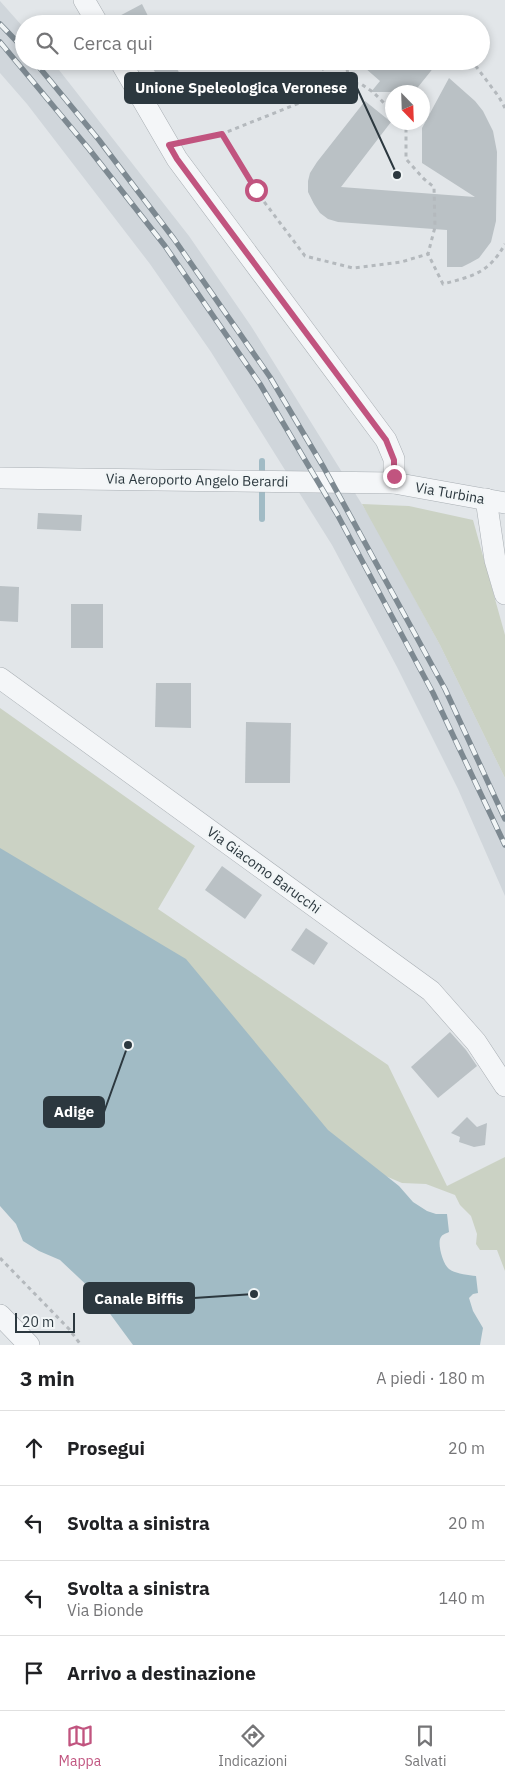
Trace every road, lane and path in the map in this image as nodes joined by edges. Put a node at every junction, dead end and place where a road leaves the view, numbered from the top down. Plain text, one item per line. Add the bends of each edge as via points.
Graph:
1 (84, 0) edge
2 (93, 15) edge
3 (125, 70) edge
4 (324, 70) edge
5 (347, 70) edge
6 (478, 70) edge
7 (349, 83) junction
8 (339, 87) junction
9 (385, 104) edge
10 (505, 108) edge
11 (406, 130) edge
12 (222, 134) junction
13 (169, 145) junction
14 (505, 244) edge
15 (428, 254) junction
16 (0, 478) edge
17 (394, 483) junction
18 (496, 501) edge
19 (498, 539) edge
20 (505, 594) edge
21 (0, 678) edge
22 (505, 1086) edge
23 (0, 1258) edge
24 (0, 1315) edge
25 (29, 1345) edge
26 (81, 1345) edge

1 - 2 street
3 - 13 street
4 - 8 path
5 - 7 path
6 - 10 path
7 - 8 path
7 - 9 path via 362,84
8 - 12 path
11 - 15 path via 406,158 434,187 435,227
12 - 13 path
12 - 15 path via 256,190 305,256 353,268 401,262
13 - 17 street via 386,440 394,460
14 - 15 path via 496,260 472,276 443,284
16 - 17 street, Via Aeroporto Angelo Berardi
17 - 18 street, Via Turbina
18 - 19 street
19 - 20 street via 495,560
21 - 22 street, Via Giacomo Barucchi via 431,991 476,1042
23 - 26 path
24 - 25 street

